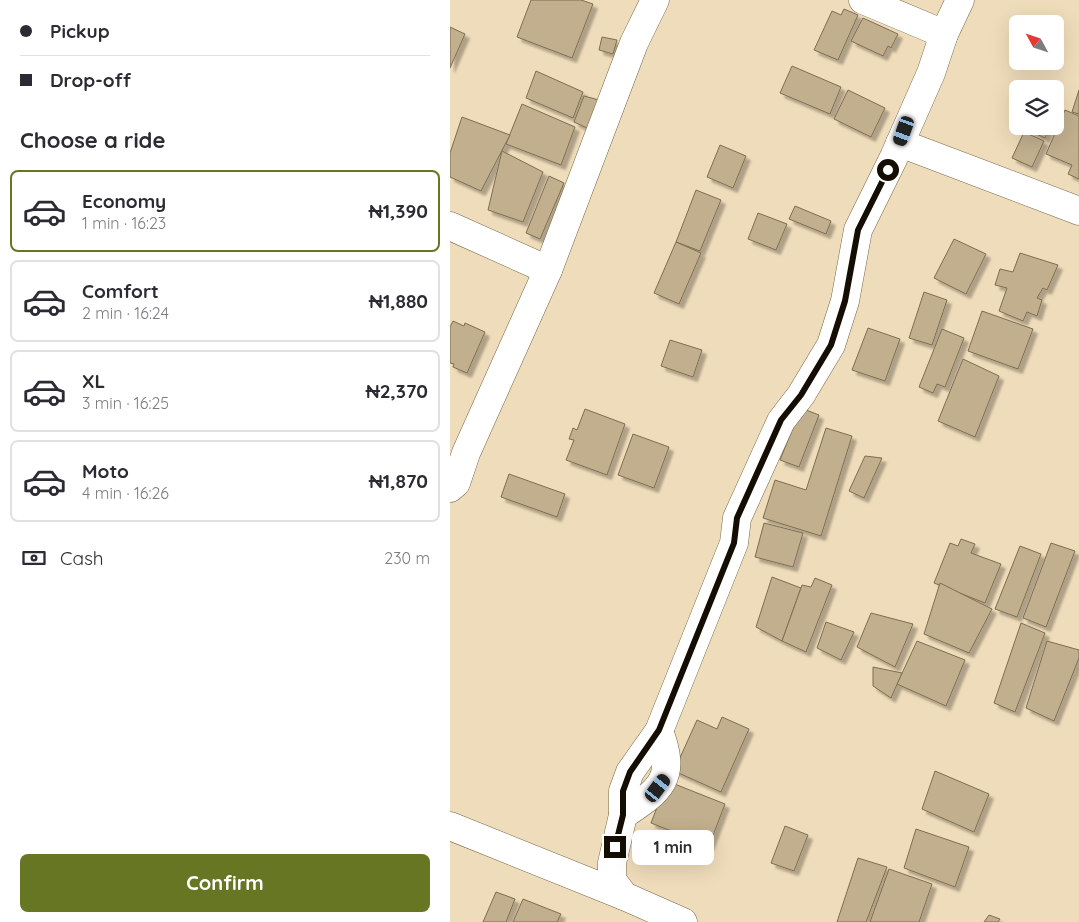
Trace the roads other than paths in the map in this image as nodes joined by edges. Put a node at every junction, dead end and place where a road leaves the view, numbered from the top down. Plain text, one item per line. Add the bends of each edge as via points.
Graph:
1 (655, 0) edge
2 (863, 0) edge
3 (960, 0) edge
4 (944, 34) junction
5 (900, 143) junction
6 (1079, 211) edge
7 (450, 226) edge
8 (548, 270) junction
9 (450, 488) edge
10 (450, 826) edge
11 (624, 896) junction
12 (683, 922) edge

1 - 8 street via 634,43
2 - 4 street
3 - 4 street
4 - 5 street via 931,73
5 - 6 street
5 - 11 street via 858,230 845,301 831,345 801,395 781,420 737,518 734,543 659,730 630,772 623,791 623,815 612,863 612,880
7 - 8 street
8 - 9 street via 456,482
10 - 11 street
11 - 12 street

